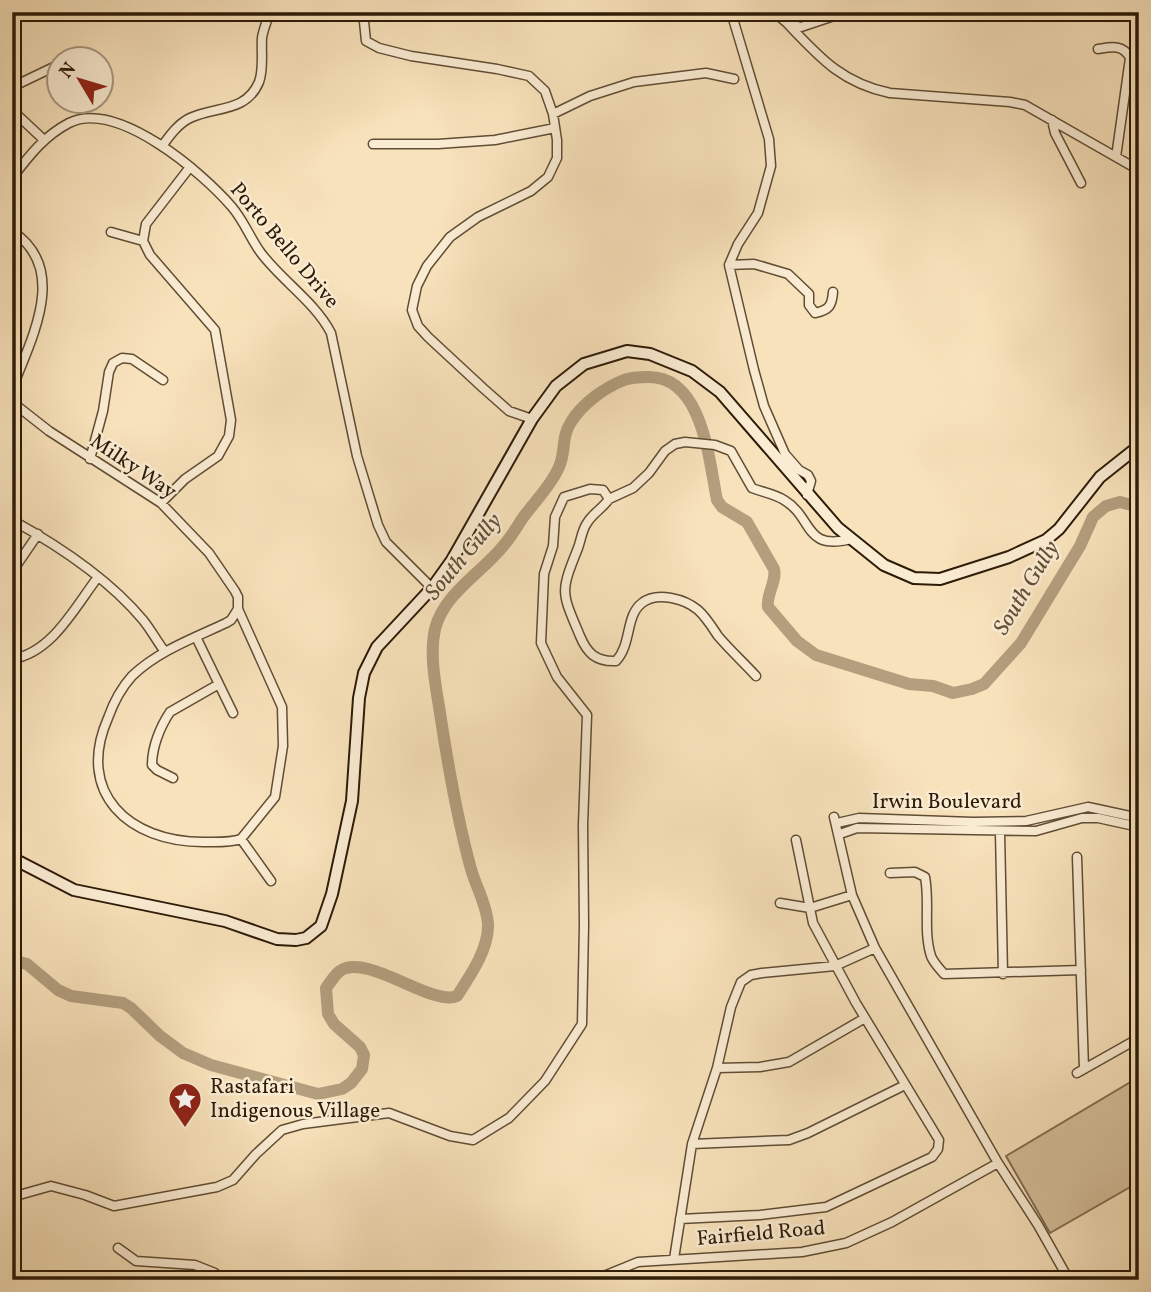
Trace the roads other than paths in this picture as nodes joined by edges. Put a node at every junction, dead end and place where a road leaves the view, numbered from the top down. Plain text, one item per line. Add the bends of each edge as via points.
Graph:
1 (270, 12) edge
2 (363, 12) edge
3 (732, 12) edge
4 (774, 12) edge
5 (846, 12) edge
6 (787, 23) junction
7 (1098, 49) dead end
8 (46, 71) edge
9 (734, 79) dead end
10 (12, 88) edge
11 (12, 110) edge
12 (553, 114) junction
13 (1052, 120) junction
14 (555, 128) junction
15 (43, 139) junction
16 (373, 144) dead end
17 (163, 145) junction
18 (1115, 157) junction
19 (190, 167) junction
20 (1137, 169) edge
21 (12, 178) edge
22 (1082, 183) dead end
23 (12, 231) edge
24 (111, 232) dead end
25 (143, 240) junction
26 (729, 265) junction
27 (833, 292) dead end
28 (163, 380) dead end
29 (12, 389) edge
30 (12, 402) edge
31 (532, 419) junction
32 (1139, 446) edge
33 (90, 459) junction
34 (807, 495) junction
35 (609, 499) junction
36 (161, 503) junction
37 (12, 520) edge
38 (38, 534) junction
39 (851, 539) junction
40 (12, 572) edge
41 (98, 577) junction
42 (432, 588) junction
43 (238, 609) junction
44 (196, 637) junction
45 (165, 652) junction
46 (12, 659) edge
47 (756, 676) dead end
48 (219, 684) junction
49 (233, 713) dead end
50 (1139, 777) edge
51 (173, 778) dead end
52 (1060, 814) junction
53 (923, 821) junction
54 (1013, 821) junction
55 (1136, 822) edge
56 (1063, 823) junction
57 (923, 831) junction
58 (1000, 832) junction
59 (1014, 832) junction
60 (840, 834) junction
61 (241, 839) junction
62 (796, 840) dead end
63 (1077, 857) dead end
64 (12, 858) edge
65 (890, 873) dead end
66 (271, 881) dead end
67 (852, 895) junction
68 (780, 902) dead end
69 (810, 908) junction
70 (875, 948) junction
71 (835, 966) junction
72 (1081, 970) junction
73 (1003, 974) junction
74 (865, 1018) junction
75 (1139, 1038) edge
76 (717, 1068) junction
77 (905, 1085) junction
78 (692, 1144) junction
79 (998, 1163) junction
80 (12, 1197) edge
81 (680, 1219) junction
82 (118, 1248) dead end
83 (674, 1259) junction
84 (215, 1280) edge
85 (594, 1280) edge
86 (1069, 1280) edge

1 - 17 street via 254,92 231,108 189,118
2 - 12 street via 366,41 372,45 529,76 545,91
3 - 26 street via 769,139 771,166 758,213
4 - 6 street
5 - 6 street via 801,27
6 - 13 street via 827,65 870,89 1010,102
7 - 18 street via 1123,49 1130,58
8 - 10 street
9 - 12 street via 706,73 634,82
11 - 15 street
12 - 14 street
13 - 18 street
13 - 22 street
14 - 16 street via 484,141
14 - 31 street via 557,158 548,177 450,237 427,266 412,310 418,326 474,380 509,411
15 - 17 street, Porto Bello Drive via 72,121 101,118
15 - 21 street, Porto Bello Drive
17 - 19 street, Porto Bello Drive
18 - 20 street
19 - 25 street via 146,225
19 - 42 street, Porto Bello Drive via 232,207 260,251 324,319 378,525 386,542
23 - 29 street via 29,243 38,258 43,291 38,321
24 - 25 street
25 - 36 street via 150,256 215,330 232,420 218,456
26 - 27 street via 754,264 788,274 809,295 815,313 827,311
26 - 34 street via 764,406 785,454 811,481
28 - 33 street via 132,359 113,363
30 - 33 street, Milky Way
31 - 34 main road via 556,386 584,364 627,351 650,354 692,371 720,392
31 - 42 main road
32 - 39 main road via 1100,477 1059,529 1009,557 940,579 914,578 884,565
33 - 36 street, Milky Way
34 - 39 main road
35 - 39 street via 642,481 675,444 715,444 731,452 752,488 783,499 820,540 832,544
35 - 47 street via 586,524 565,581 568,608 585,648 604,662 616,661 624,652 633,614 642,602 677,599 699,611
35 - 80 street via 603,490 590,489 564,497 555,517 544,574 541,643 557,677 587,715 582,1024 545,1081 509,1118 473,1140 389,1113 282,1130 225,1184 114,1206 51,1186
36 - 43 street, Milky Way via 209,553 235,591
37 - 38 street
38 - 40 street
38 - 41 street
41 - 45 street via 142,620
41 - 46 street via 51,638 38,650
42 - 64 main road via 377,646 364,673 352,801 335,881 321,926 306,938 276,939 226,922 74,890
43 - 44 street via 231,620
43 - 61 street, Milky Way via 282,707 284,747 275,797
44 - 45 street
44 - 48 street
45 - 61 street via 131,677 99,737 97,758 105,793 115,810 137,827 163,838 191,842
48 - 49 street
48 - 51 street via 165,719 152,765
50 - 55 street
52 - 54 street, Irwin Boulevard
52 - 55 street, Irwin Boulevard via 1095,807
52 - 56 street
53 - 54 street, Irwin Boulevard
53 - 57 street
53 - 60 street, Irwin Boulevard via 836,820
54 - 59 street
55 - 56 street, Irwin Boulevard via 1082,818
56 - 59 street, Irwin Boulevard
57 - 58 street, Irwin Boulevard
57 - 60 street, Irwin Boulevard via 857,828
58 - 59 street, Irwin Boulevard
58 - 73 street
60 - 67 street
61 - 66 street
62 - 69 street
63 - 72 street
65 - 73 street via 915,872 925,877 931,958 944,974
67 - 69 street
67 - 70 street
68 - 69 street
69 - 71 street
70 - 71 street
70 - 79 street
71 - 74 street
71 - 76 street via 762,973 741,982
72 - 73 street
72 - 75 street via 1081,1071
74 - 76 street via 789,1062
74 - 77 street
76 - 78 street
77 - 78 street via 789,1140
77 - 81 street via 939,1140 932,1157 826,1207
78 - 81 street
79 - 83 street, Fairfield Road via 846,1243 802,1252
79 - 86 street
81 - 83 street
82 - 84 street via 135,1261 195,1265 215,1273
83 - 85 street, Fairfield Road via 638,1262

